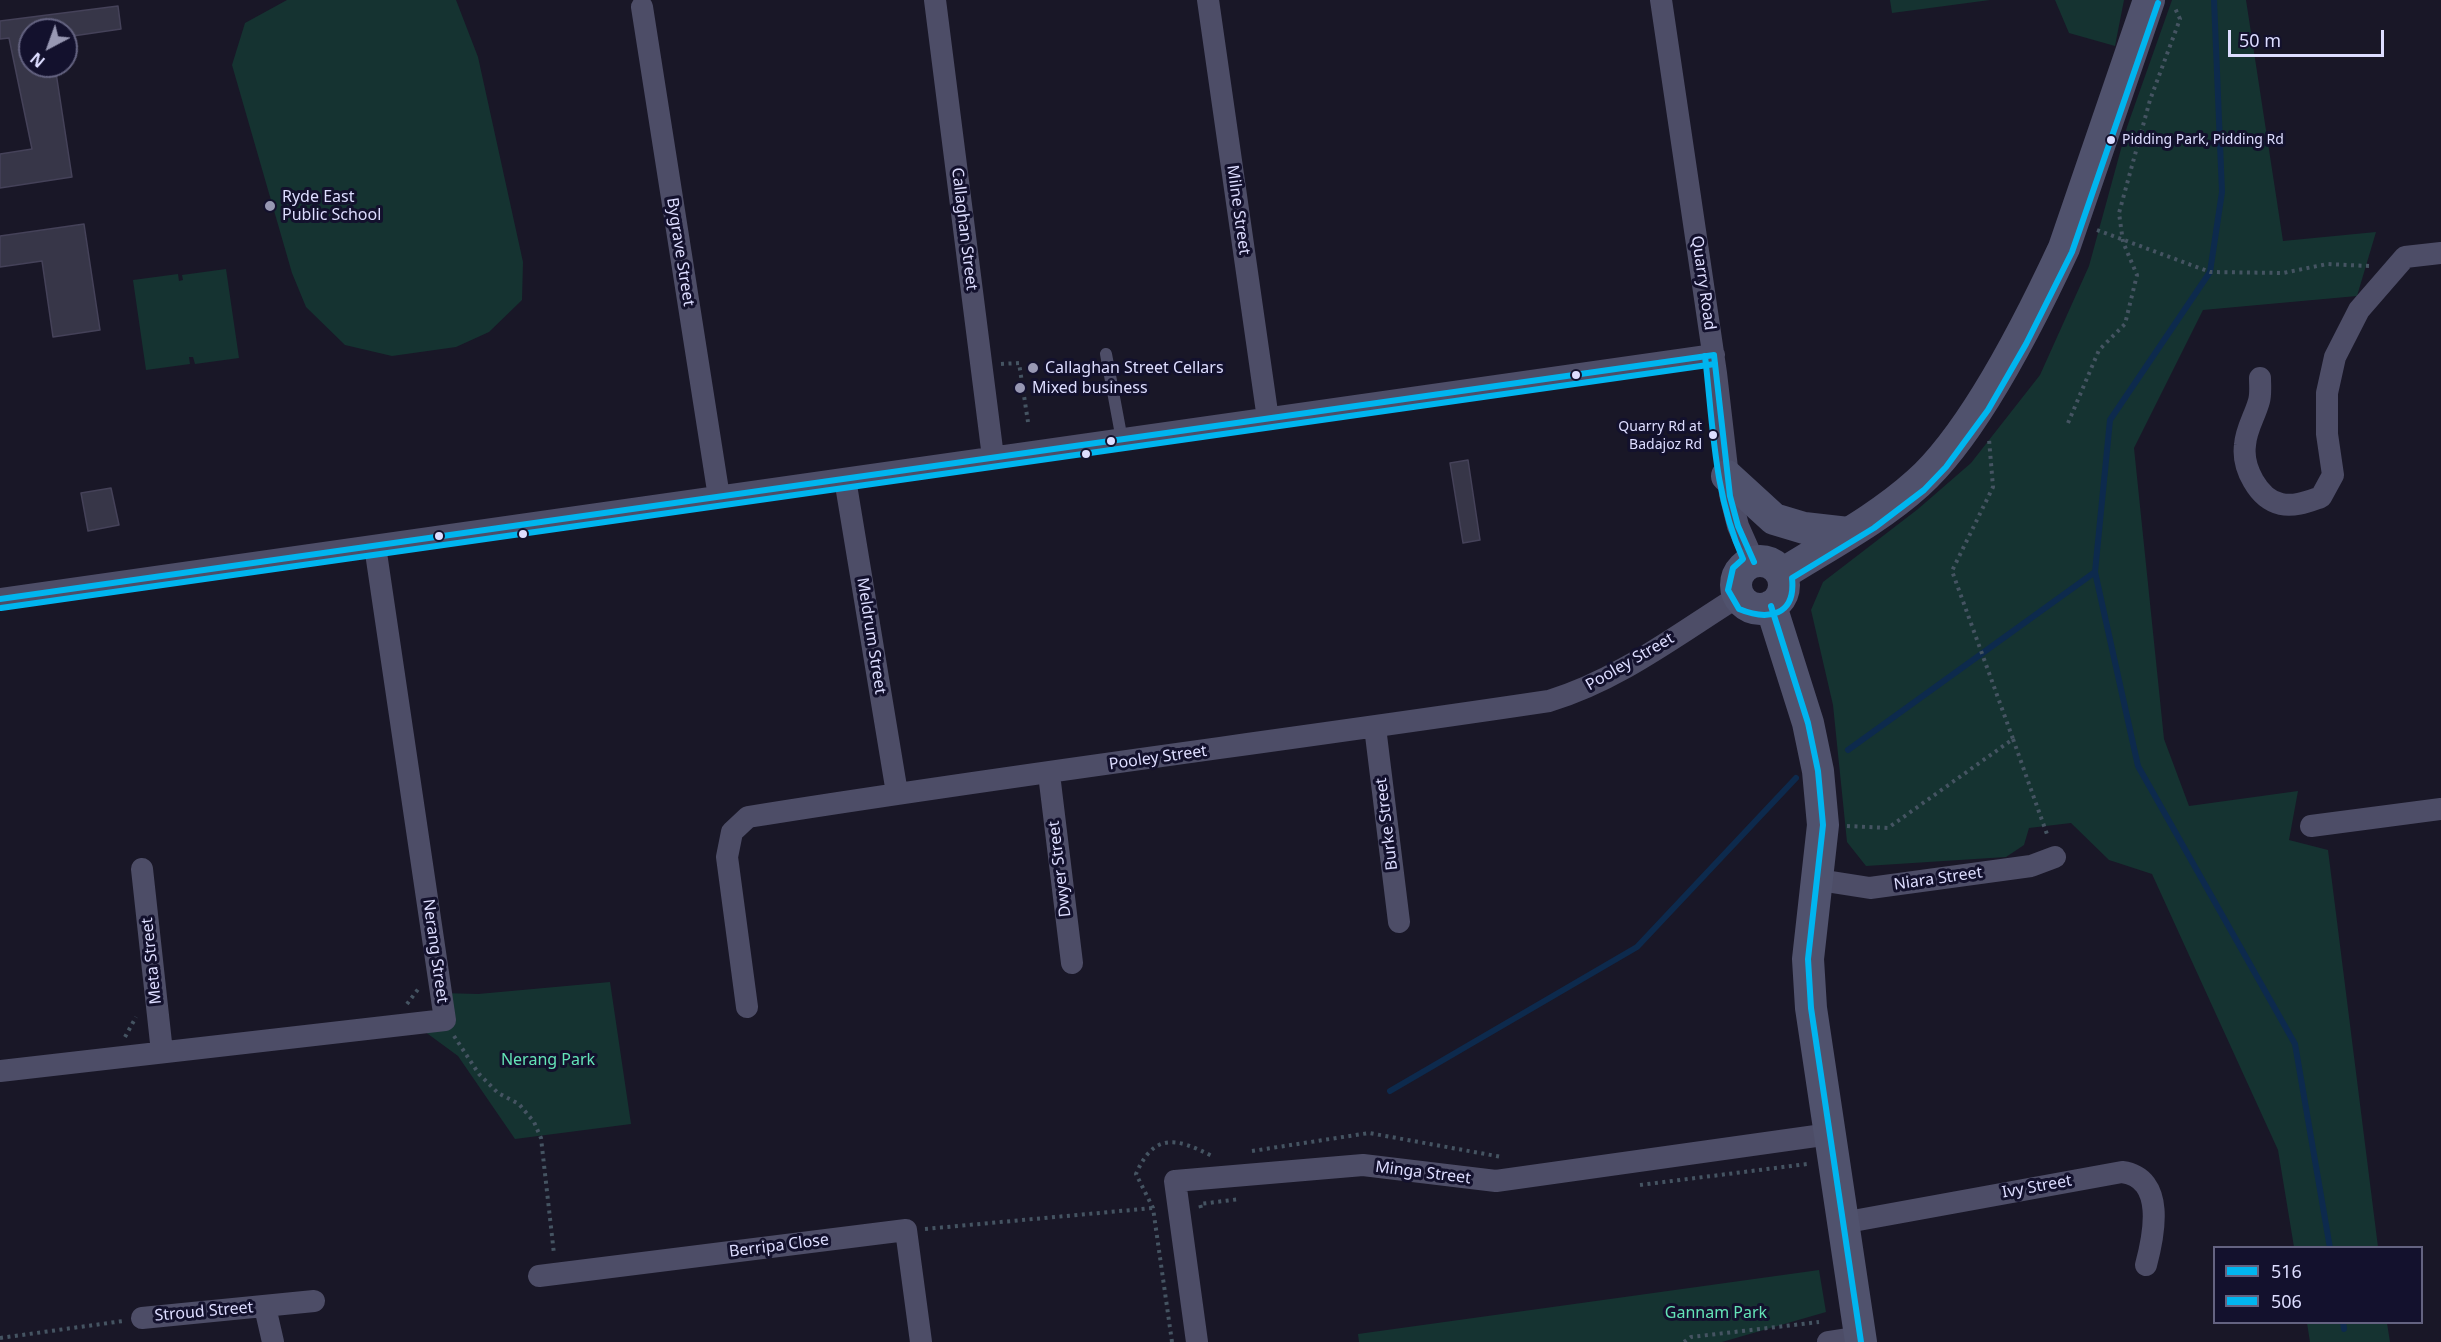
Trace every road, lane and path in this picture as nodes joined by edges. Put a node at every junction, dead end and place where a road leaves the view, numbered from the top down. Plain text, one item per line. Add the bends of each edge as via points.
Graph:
1 (935, 0) edge
2 (1208, 0) edge
3 (1661, 0) edge
4 (2149, 0) edge
5 (2171, 0) edge
6 (642, 7) dead end
7 (2074, 220) junction
8 (2123, 242) junction
9 (2441, 253) edge
10 (2405, 257) junction
11 (1106, 354) dead end
12 (1714, 355) junction
13 (2260, 378) dead end
14 (1986, 393) junction
15 (1268, 419) junction
16 (2068, 423) dead end
17 (1122, 440) junction
18 (993, 458) junction
19 (1727, 476) junction
20 (845, 479) junction
21 (718, 497) junction
22 (1848, 533) junction
23 (375, 546) junction
24 (1768, 568) junction
25 (1739, 596) junction
26 (0, 599) edge
27 (1771, 606) junction
28 (1375, 727) junction
29 (2013, 739) junction
30 (1049, 774) junction
31 (897, 793) junction
32 (2441, 809) edge
33 (1823, 825) junction
34 (2311, 826) dead end
35 (2055, 857) joint
36 (142, 869) dead end
37 (1819, 880) junction
38 (1399, 921) dead end
39 (1072, 963) dead end
40 (747, 1007) dead end
41 (445, 1020) junction
42 (162, 1052) junction
43 (0, 1071) edge
44 (1830, 1134) junction
45 (1153, 1208) dead end
46 (1842, 1223) junction
47 (906, 1230) junction
48 (2146, 1265) dead end
49 (548, 1275) joint
50 (314, 1301) dead end
51 (265, 1307) junction
52 (142, 1318) joint
53 (1824, 1332) edge
54 (0, 1338) edge
55 (1860, 1339) edge
56 (273, 1342) edge
57 (921, 1342) edge
58 (1197, 1342) edge
59 (1684, 1342) edge

1 - 18 street, Callaghan Street
2 - 15 street, Milne Street
3 - 12 street, Quarry Road
4 - 7 street
5 - 8 path via 2180,19 2150,100 2119,213
6 - 21 street, Bygrave Street
7 - 8 path
7 - 14 street via 2047,285
8 - 10 path via 2156,250 2210,272 2283,273 2327,264 2370,266
8 - 16 path via 2137,275 2125,324 2099,350
9 - 10 street
10 - 13 street via 2359,310 2335,357 2327,393 2333,475 2322,497 2301,504 2280,504 2261,492 2251,478 2244,447 2259,401
11 - 17 lane
12 - 15 street
12 - 19 street, Quarry Road
14 - 22 street via 1932,469 1900,498
14 - 29 path via 1993,487 1952,571
15 - 17 street
17 - 18 street
18 - 20 street
19 - 22 street via 1774,519 1804,528
19 - 24 street, Quarry Road via 1738,526
20 - 21 street
20 - 31 street, Meldrum Street
21 - 23 street
22 - 24 street
23 - 26 street
23 - 41 street, Nerang Street
24 - 25 street via 1741,572 1737,579
24 - 27 street via 1783,593
25 - 27 street via 1750,606
25 - 28 street, Pooley Street via 1583,690 1549,700
27 - 33 street via 1808,723
28 - 30 street, Pooley Street
28 - 38 street, Burke Street
29 - 33 path via 1888,828
29 - 35 path
30 - 31 street, Pooley Street
30 - 39 street, Dwyer Street
31 - 40 street, Pooley Street via 748,817 732,832 727,856
32 - 34 street
33 - 37 street
35 - 37 street, Niara Street via 2031,866 1870,888
36 - 42 street, Meta Street
37 - 44 street via 1808,959 1811,1008
41 - 42 street, Nerang Street
41 - 49 path via 479,1074 498,1093 519,1104 541,1138
42 - 43 street, Nerang Street
44 - 46 street
44 - 58 street, Minga Street via 1496,1181 1363,1166 1174,1181
45 - 47 path
46 - 48 street, Ivy Street via 2133,1173 2142,1179 2154,1212 2154,1237
46 - 55 street
47 - 49 street, Berripa Close
47 - 57 street
50 - 51 street, Stroud Street
51 - 52 street, Stroud Street
51 - 56 street, Stroud Street
52 - 54 path
53 - 55 street
53 - 59 path via 1691,1337

